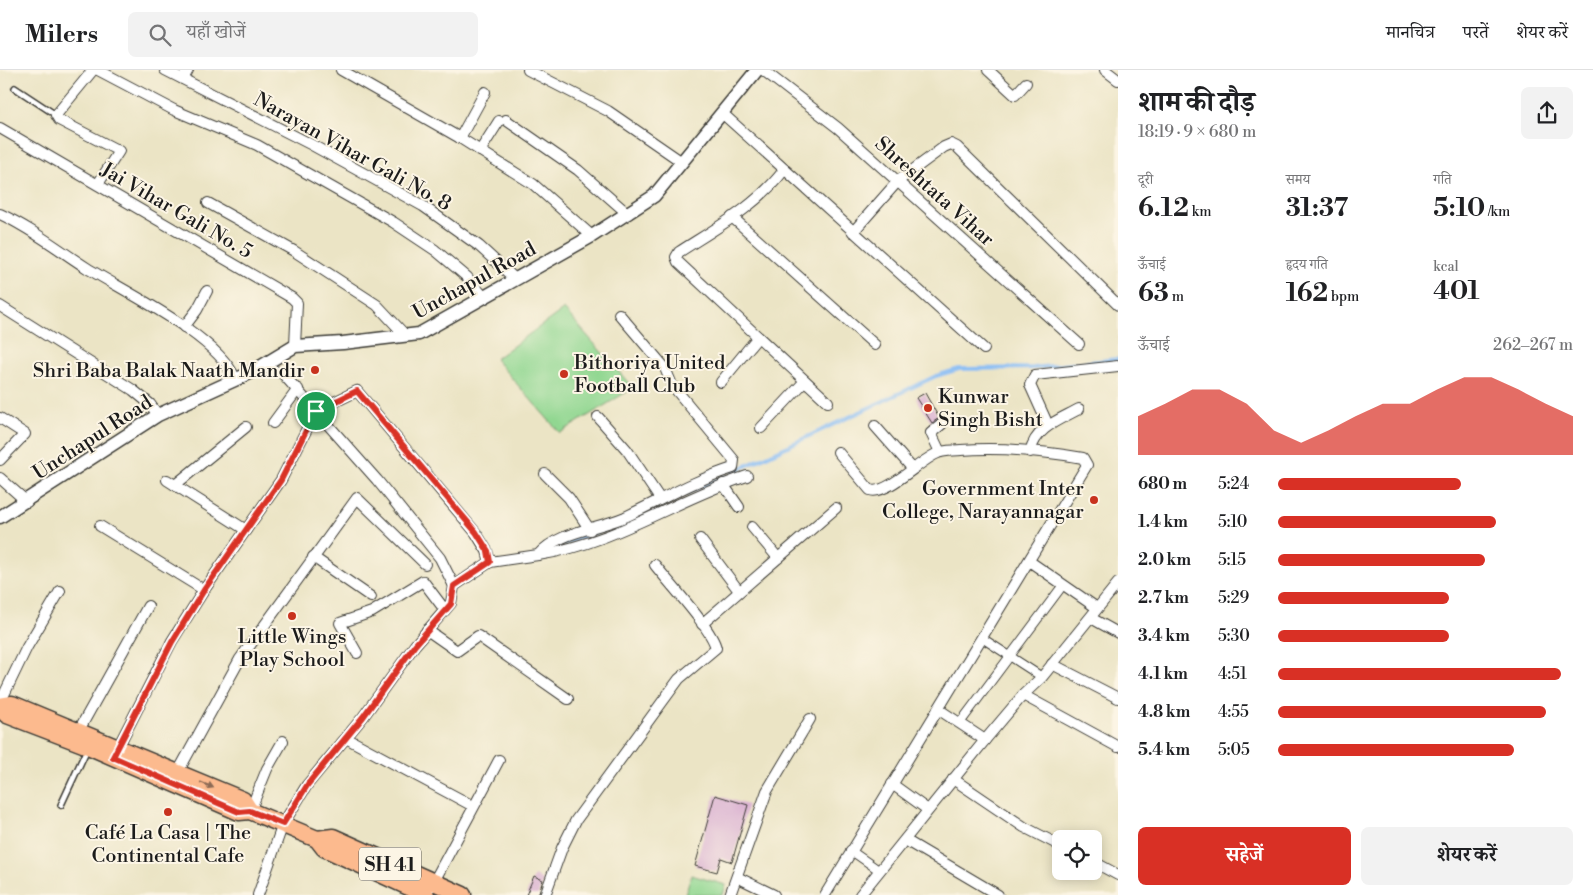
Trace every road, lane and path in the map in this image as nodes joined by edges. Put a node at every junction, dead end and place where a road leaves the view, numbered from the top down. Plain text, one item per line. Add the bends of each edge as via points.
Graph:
1 (93, 70) edge
2 (98, 70) edge
3 (165, 70) edge
4 (341, 70) edge
5 (528, 70) edge
6 (756, 70) edge
7 (763, 70) edge
8 (988, 70) edge
9 (1106, 70) edge
10 (185, 75) edge
11 (1118, 80) edge
12 (1026, 83) dead end
13 (15, 88) dead end
14 (485, 92) dead end
15 (722, 113) junction
16 (56, 115) junction
17 (0, 128) edge
18 (460, 138) junction
19 (480, 151) junction
20 (682, 162) junction
21 (784, 170) junction
22 (898, 181) junction
23 (98, 184) junction
24 (208, 203) dead end
25 (0, 214) edge
26 (628, 214) junction
27 (732, 217) junction
28 (853, 232) junction
29 (592, 236) junction
30 (514, 278) junction
31 (207, 292) dead end
32 (482, 296) junction
33 (1118, 305) edge
34 (0, 306) edge
35 (619, 314) dead end
36 (184, 327) junction
37 (406, 336) junction
38 (758, 337) junction
39 (1079, 344) dead end
40 (875, 345) dead end
41 (295, 346) junction
42 (984, 349) dead end
43 (262, 366) junction
44 (1118, 366) edge
45 (235, 378) junction
46 (805, 381) junction
47 (721, 382) dead end
48 (298, 389) junction
49 (828, 402) dead end
50 (1079, 409) dead end
51 (316, 411) junction
52 (158, 415) junction
53 (598, 417) dead end
54 (0, 418) edge
55 (273, 423) dead end
56 (942, 424) dead end
57 (1048, 425) junction
58 (874, 426) dead end
59 (246, 427) dead end
60 (761, 428) dead end
61 (838, 452) dead end
62 (940, 452) junction
63 (1030, 452) junction
64 (0, 460) edge
65 (912, 468) junction
66 (545, 474) dead end
67 (747, 476) dead end
68 (0, 478) edge
69 (723, 484) junction
70 (660, 499) junction
71 (27, 502) junction
72 (739, 507) dead end
73 (836, 508) dead end
74 (0, 517) edge
75 (100, 526) dead end
76 (752, 527) dead end
77 (246, 530) junction
78 (590, 530) junction
79 (700, 539) dead end
80 (538, 555) junction
81 (313, 557) junction
82 (778, 558) junction
83 (1029, 561) junction
84 (490, 562) junction
85 (425, 564) dead end
86 (655, 565) dead end
87 (1118, 583) edge
88 (1063, 585) junction
89 (454, 586) junction
90 (204, 590) junction
91 (60, 591) dead end
92 (740, 591) junction
93 (371, 598) dead end
94 (148, 606) dead end
95 (1097, 608) junction
96 (445, 610) junction
97 (1091, 618) junction
98 (702, 624) junction
99 (427, 630) junction
100 (1118, 633) edge
101 (982, 638) junction
102 (357, 653) dead end
103 (1009, 656) junction
104 (1052, 664) junction
105 (1042, 677) junction
106 (1022, 695) junction
107 (1118, 698) edge
108 (568, 699) dead end
109 (0, 706) edge
110 (938, 708) junction
111 (810, 720) dead end
112 (960, 723) junction
113 (79, 730) junction
114 (346, 738) junction
115 (985, 740) junction
116 (283, 741) dead end
117 (88, 746) junction
118 (1118, 747) edge
119 (115, 752) junction
120 (499, 760) dead end
121 (178, 772) junction
122 (953, 779) junction
123 (892, 784) junction
124 (61, 805) dead end
125 (473, 806) junction
126 (928, 810) junction
127 (250, 811) junction
128 (283, 824) junction
129 (905, 840) junction
130 (1052, 841) edge
131 (850, 850) junction
132 (1102, 866) edge
133 (880, 871) junction
134 (1118, 875) edge
135 (737, 877) junction
136 (429, 891) edge
137 (258, 895) edge
138 (463, 895) edge
139 (545, 895) edge
140 (730, 895) edge
141 (774, 895) edge
142 (825, 895) edge
143 (860, 895) edge
144 (998, 895) edge

1 - 16 street
2 - 32 street via 174,110 257,145 385,218 435,250 467,277
3 - 10 street, Narayan Vihar Gali No. 8
4 - 18 street
5 - 20 street via 608,111
6 - 15 street, Unchapul Road
7 - 22 street, Shreshtata Vihar via 838,128
8 - 12 street via 1015,95
9 - 11 street
10 - 30 street, Narayan Vihar Gali No. 8 via 423,206 479,246
13 - 16 lane
14 - 18 street
15 - 20 street, Unchapul Road
15 - 21 street
16 - 23 street via 59,120 119,151
17 - 23 street, Jai Vihar Gali No. 5
18 - 19 street
19 - 26 street via 503,120 578,170
19 - 29 street via 534,184
20 - 26 street, Unchapul Road via 654,196
21 - 27 street via 773,185
21 - 28 street
22 - 28 street
22 - 33 street via 944,147 951,144 957,147
22 - 39 street, Shreshtata Vihar
23 - 41 street, Jai Vihar Gali No. 5 via 292,298 297,303
24 - 37 street via 294,251 377,305
25 - 36 street
26 - 29 street, Unchapul Road
27 - 38 street via 676,257
27 - 40 street
28 - 42 street
29 - 30 street, Unchapul Road
30 - 32 street, Unchapul Road
31 - 36 street
32 - 37 street, Unchapul Road via 419,334
34 - 52 street via 133,390
35 - 70 street via 665,368 672,385 735,464 733,468 706,476
36 - 45 street via 219,355
37 - 41 street, Unchapul Road
38 - 46 street
38 - 47 street
41 - 43 street, Unchapul Road
43 - 45 street, Unchapul Road
43 - 48 street via 283,374
44 - 57 street via 1035,376 1030,385
45 - 52 street, Unchapul Road
46 - 49 street
46 - 60 street
48 - 51 street
48 - 55 street
50 - 57 street
51 - 77 street via 281,480
51 - 84 street via 357,391 476,532 488,551
51 - 89 street via 440,558
52 - 71 street, Unchapul Road
53 - 70 street via 627,450
54 - 64 street via 25,434
56 - 62 street via 931,433
57 - 63 street via 1036,436
58 - 65 street
59 - 77 street via 171,482
61 - 65 street via 875,492 883,490
62 - 63 street via 989,448
62 - 65 street
63 - 83 street via 1083,458 1087,465
66 - 78 street via 569,498
67 - 69 street
68 - 71 street
69 - 72 street
69 - 80 street via 607,535
70 - 78 street
71 - 74 street, Unchapul Road
73 - 82 street
75 - 90 street
76 - 82 street
77 - 90 street
78 - 80 street via 547,544
79 - 92 street
80 - 84 street
81 - 85 street via 356,498
81 - 93 street
81 - 121 street via 240,659
82 - 92 street
83 - 88 street
83 - 101 street
84 - 89 street
86 - 98 street
87 - 95 street
88 - 95 street
88 - 103 street
89 - 96 street via 451,604
90 - 119 street via 172,642
91 - 109 street via 27,647
92 - 98 street
94 - 113 street
95 - 97 street
96 - 99 street
96 - 102 street via 423,581 372,612 340,623
97 - 100 street
97 - 104 street
98 - 139 street via 716,648 680,679 576,820
99 - 108 street via 457,651 478,636
99 - 114 street
101 - 103 street
101 - 110 street
103 - 105 street
103 - 112 street
104 - 105 street
104 - 107 street
105 - 106 street
106 - 115 street
106 - 118 street
109 - 113 main road, SH 41 via 12,704
109 - 117 main road, SH 41 via 7,715
110 - 112 street
110 - 123 street
111 - 135 street via 767,791
112 - 115 street
113 - 119 main road, SH 41
114 - 125 street
114 - 128 street via 308,784
115 - 122 street
116 - 127 street via 267,769
117 - 119 main road, SH 41
117 - 124 lane
119 - 121 main road, SH 41
119 - 127 main road, SH 41 via 239,812
120 - 125 street
121 -> 127 main road, SH 41 via 242,800
122 - 126 street
122 - 130 street via 1024,827
123 - 126 street
123 - 131 street
125 - 136 street
126 - 129 street
127 - 128 main road, SH 41
128 - 136 main road, SH 41 via 316,839 324,848
128 - 137 street
129 - 133 street
129 - 144 street
131 - 133 street
131 - 142 street
132 - 134 street
133 - 143 street
135 - 140 street
135 - 141 street
136 - 138 main road, SH 41

